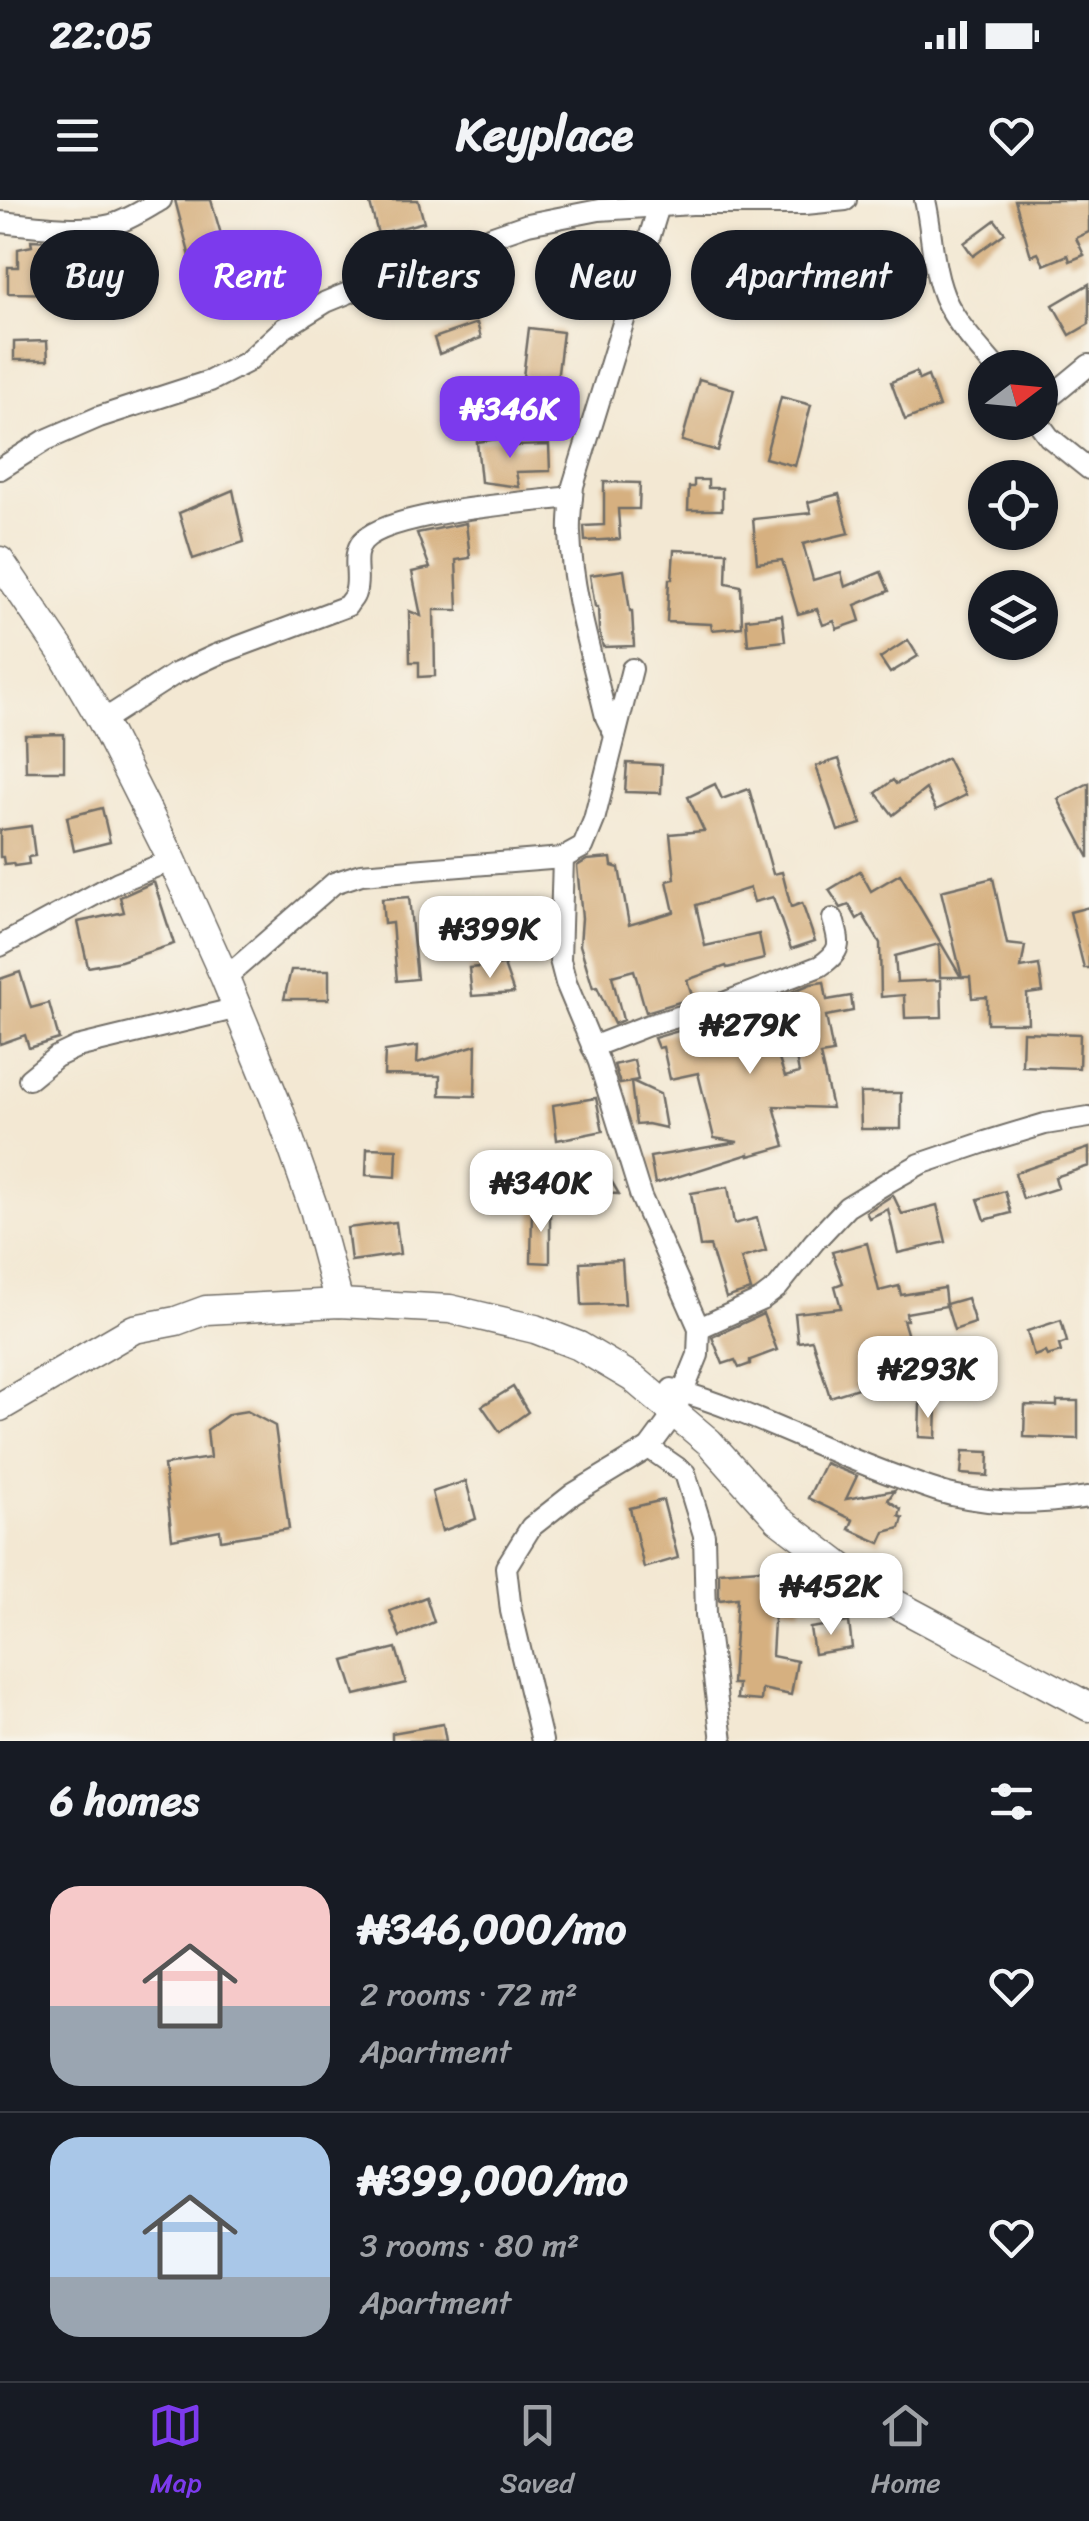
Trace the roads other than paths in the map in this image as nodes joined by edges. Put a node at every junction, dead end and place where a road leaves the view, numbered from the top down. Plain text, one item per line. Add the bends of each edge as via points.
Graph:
1 (161, 200) edge
2 (846, 200) edge
3 (924, 200) edge
4 (659, 206) junction
5 (0, 222) edge
6 (982, 350) edge
7 (1089, 365) edge
8 (1058, 391) edge
9 (1053, 440) edge
10 (0, 469) edge
11 (1089, 469) edge
12 (572, 497) junction
13 (0, 561) edge
14 (632, 670) dead end
15 (102, 721) junction
16 (614, 734) junction
17 (563, 858) junction
18 (172, 860) junction
19 (833, 919) dead end
20 (0, 946) edge
21 (225, 978) junction
22 (238, 1008) junction
23 (592, 1047) junction
24 (29, 1079) dead end
25 (1089, 1117) edge
26 (339, 1303) junction
27 (699, 1328) junction
28 (678, 1403) junction
29 (0, 1407) edge
30 (649, 1448) junction
31 (1089, 1497) edge
32 (1089, 1707) edge
33 (542, 1741) edge
34 (722, 1741) edge

1 - 5 street via 110,226
2 - 4 street
3 - 6 street via 946,301
4 - 10 street via 528,224 458,248 326,302 247,362 210,381 46,440
4 - 12 street
7 - 8 street
9 - 11 street
12 - 15 street via 436,513 374,531 360,544 356,592 347,606 216,654
12 - 16 street via 580,611
13 - 15 street
14 - 16 street
15 - 18 street
16 - 17 street via 594,820 582,846
17 - 21 street via 361,874 334,883
17 - 23 street via 560,960
18 - 20 street
18 - 21 street
19 - 23 street via 839,942 820,966
21 - 22 street
22 - 24 street via 77,1048
22 - 26 street via 314,1209
23 - 27 street via 642,1196
25 - 27 street via 920,1164 848,1207 761,1300
26 - 28 street via 450,1309 535,1329 580,1346
26 - 29 street via 206,1310 134,1329
27 - 28 street via 698,1356
28 - 30 street
28 - 31 street via 948,1494 1039,1504
28 - 32 street via 778,1519 877,1594
30 - 33 street via 530,1527 506,1567
30 - 34 street via 684,1473 704,1535

